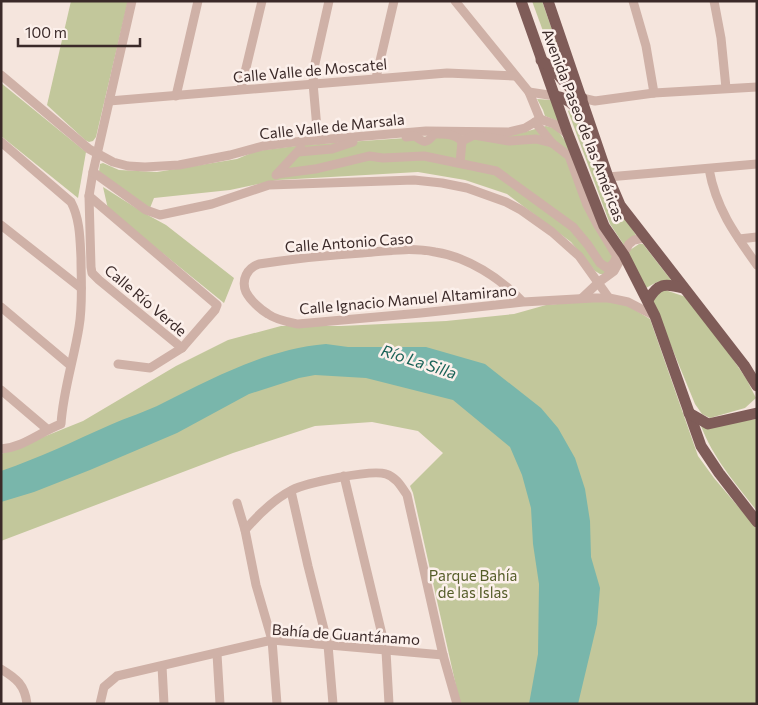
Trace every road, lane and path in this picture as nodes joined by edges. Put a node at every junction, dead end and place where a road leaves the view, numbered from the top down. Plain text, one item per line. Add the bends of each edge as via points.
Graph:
1 (132, 1) edge
2 (198, 1) edge
3 (262, 1) edge
4 (329, 1) edge
5 (394, 1) edge
6 (455, 1) edge
7 (522, 1) edge
8 (548, 1) edge
9 (633, 1) edge
10 (714, 1) edge
11 (541, 60) junction
12 (1, 76) edge
13 (514, 76) junction
14 (376, 78) junction
15 (548, 78) junction
16 (313, 83) junction
17 (757, 87) edge
18 (726, 88) junction
19 (241, 89) junction
20 (533, 93) junction
21 (654, 93) junction
22 (176, 96) junction
23 (555, 96) junction
24 (582, 98) junction
25 (109, 101) junction
26 (537, 120) junction
27 (568, 134) junction
28 (318, 140) junction
29 (306, 141) junction
30 (462, 141) junction
31 (1, 142) edge
32 (552, 143) junction
33 (598, 148) junction
34 (298, 152) junction
35 (96, 153) junction
36 (460, 163) junction
37 (757, 164) edge
38 (709, 169) junction
39 (93, 172) junction
40 (277, 174) junction
41 (608, 177) junction
42 (269, 185) junction
43 (89, 196) junction
44 (1, 225) edge
45 (757, 237) edge
46 (645, 238) junction
47 (739, 239) junction
48 (624, 255) junction
49 (757, 264) edge
50 (252, 266) joint
51 (604, 267) junction
52 (596, 279) junction
53 (81, 288) junction
54 (684, 288) junction
55 (582, 298) junction
56 (609, 298) junction
57 (648, 300) junction
58 (523, 302) junction
59 (1, 307) edge
60 (655, 316) junction
61 (182, 348) junction
62 (70, 364) junction
63 (118, 364) dead end
64 (757, 386) edge
65 (1, 390) edge
66 (689, 413) junction
67 (757, 413) edge
68 (47, 429) junction
69 (1, 449) edge
70 (344, 476) junction
71 (291, 490) junction
72 (237, 503) dead end
73 (757, 522) edge
74 (245, 530) junction
75 (272, 640) junction
76 (328, 645) junction
77 (386, 651) junction
78 (216, 654) junction
79 (444, 655) junction
80 (162, 666) junction
81 (1, 669) edge
82 (27, 704) edge
83 (100, 704) edge
84 (164, 704) edge
85 (220, 704) edge
86 (277, 704) edge
87 (333, 704) edge
88 (389, 704) edge
89 (457, 704) edge

1 - 25 street
2 - 22 street
3 - 19 street
4 - 16 street
5 - 14 street
6 - 13 street
7 - 11 main road, Avenida Paseo de las Américas
8 - 24 main road, Avenida Paseo de las Américas
9 - 21 street via 646,46
10 - 18 street
11 - 15 main road, Avenida Paseo de las Américas
11 - 24 main road
12 - 35 street, Calle Valle de Marsala
13 - 14 street, Calle Valle de Moscatel via 460,72
13 - 20 street
14 - 16 street, Calle Valle de Moscatel
15 - 20 street
15 - 23 main road, Avenida Paseo de las Américas
16 - 19 street, Calle Valle de Moscatel
16 - 28 street
17 - 18 street
18 - 21 street
19 - 22 street, Calle Valle de Moscatel
20 - 23 street
20 - 26 street
21 - 24 street via 595,101
22 - 25 street, Calle Valle de Moscatel
23 - 27 main road, Avenida Paseo de las Américas
23 - 33 main road via 575,106
24 - 33 main road, Avenida Paseo de las Américas
25 - 35 street
26 - 27 street via 554,124
26 - 28 street, Calle Valle de Marsala via 525,128 509,132 426,131
26 - 32 street
27 - 48 main road, Avenida Paseo de las Américas via 604,226
28 - 29 street, Calle Valle de Marsala
29 - 34 street
29 - 35 street, Calle Valle de Marsala via 263,146 208,160 152,168 113,162
30 - 32 street via 474,135
30 - 34 street via 453,134 434,134 425,143 415,136 350,142 332,149
30 - 36 street
31 - 53 street via 71,202 80,243
32 - 51 street via 569,156 590,211 616,255 610,267
33 - 41 main road, Avenida Paseo de las Américas
34 - 40 street
35 - 39 street
36 - 40 street via 424,156 370,156
36 - 51 street via 496,171 574,227
37 - 38 street
38 - 41 street
38 - 47 street via 727,222
39 - 42 street via 146,210 160,215 212,204
39 - 43 street
40 - 42 street
41 - 46 main road, Avenida Paseo de las Américas via 620,205
42 - 52 street via 414,180 467,188 506,202 537,220 567,244
43 - 61 street, Calle Río Verde via 92,273
43 - 61 street via 214,300 217,305 214,310
44 - 53 street
45 - 47 street
46 - 48 street via 629,244
46 - 54 main road, Avenida Paseo de las Américas
47 - 49 street
48 - 52 street via 614,271
48 - 57 main road, Avenida Paseo de las Américas
50 - 58 street, Calle Antonio Caso via 403,249 436,252 480,269
50 - 58 street, Calle Ignacio Manuel Altamirano via 245,280 246,292 269,316 298,324
51 - 52 street
52 - 55 street
52 - 56 street
53 - 62 street via 80,326
54 - 57 main road via 662,285
54 - 64 main road, Avenida Paseo de las Américas
55 - 56 street, Calle Ignacio Manuel Altamirano
55 - 58 street, Calle Ignacio Manuel Altamirano
56 - 60 street, Calle Ignacio Manuel Altamirano via 638,306
57 - 60 main road, Avenida Paseo de las Américas
59 - 62 street
60 - 66 main road, Avenida Paseo de las Américas
61 - 63 street via 150,368
62 - 68 street via 62,424
65 - 68 street
66 - 67 main road via 708,424
66 - 73 main road, Avenida Paseo de las Américas via 701,446
68 - 69 street via 23,444
70 - 71 street
70 - 77 street
70 - 79 street via 384,473 397,480 407,495
71 - 74 street
71 - 76 street
72 - 74 street
74 - 75 street
75 - 76 street, Bahía de Guantánamo
75 - 78 street, Bahía de Guantánamo
75 - 86 street
76 - 77 street, Bahía de Guantánamo
76 - 87 street
77 - 79 street, Bahía de Guantánamo
77 - 88 street
78 - 80 street, Bahía de Guantánamo
78 - 85 street
79 - 89 street
80 - 83 street, Bahía de Guantánamo via 125,673 110,680 104,687
80 - 84 street
81 - 82 street via 22,684

